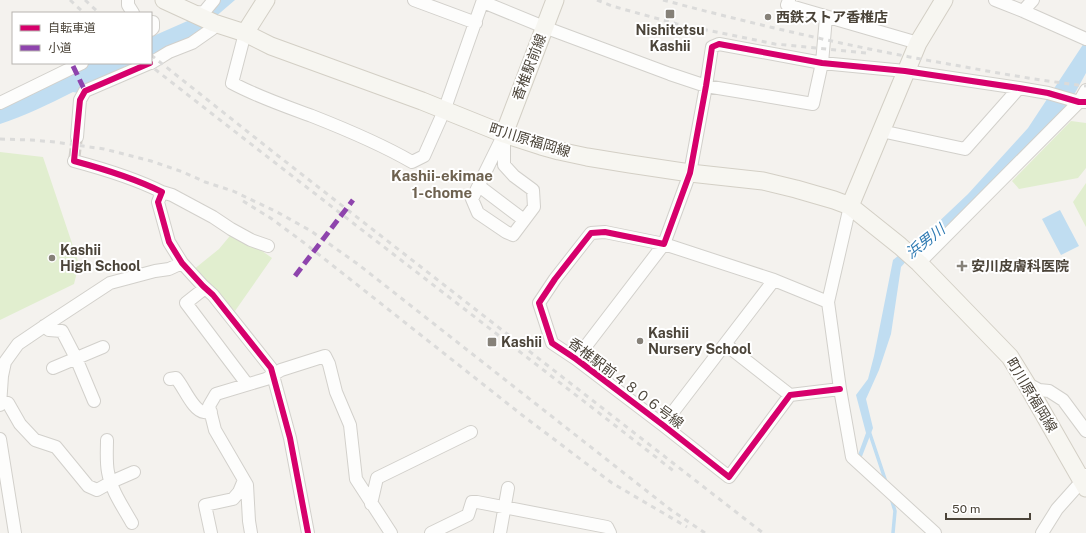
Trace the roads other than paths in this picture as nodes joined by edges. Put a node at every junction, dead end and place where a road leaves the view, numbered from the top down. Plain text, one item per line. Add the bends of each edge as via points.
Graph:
1 (128, 0) edge
2 (164, 0) edge
3 (214, 0) edge
4 (266, 0) edge
5 (414, 0) edge
6 (555, 0) edge
7 (789, 0) edge
8 (944, 0) edge
9 (995, 0) edge
10 (1033, 0) edge
11 (483, 1) edge
12 (1023, 11) junction
13 (132, 12) edge
14 (191, 13) junction
15 (826, 16) junction
16 (214, 23) junction
17 (476, 24) junction
18 (544, 27) junction
19 (244, 33) junction
20 (1085, 36) edge
21 (918, 43) junction
22 (152, 62) edge
23 (822, 62) junction
24 (80, 64) edge
25 (148, 64) edge
26 (905, 71) junction
27 (706, 86) junction
28 (1019, 88) junction
29 (1086, 90) edge
30 (1083, 102) edge
31 (0, 103) edge
32 (444, 111) junction
33 (881, 131) junction
34 (504, 134) junction
35 (77, 137) tunnel mouth
36 (74, 161) dead end
37 (690, 173) junction
38 (478, 186) junction
39 (162, 192) junction
40 (850, 206) junction
41 (524, 220) junction
42 (664, 244) junction
43 (268, 246) dead end
44 (917, 261) junction
45 (182, 263) junction
46 (774, 280) junction
47 (205, 288) junction
48 (828, 302) junction
49 (44, 326) junction
50 (725, 344) junction
51 (103, 347) dead end
52 (76, 358) junction
53 (576, 359) junction
54 (53, 368) dead end
55 (273, 375) junction
56 (170, 379) dead end
57 (1026, 383) junction
58 (247, 384) junction
59 (840, 389) junction
60 (790, 395) junction
61 (0, 401) edge
62 (94, 401) dead end
63 (0, 405) edge
64 (211, 412) junction
65 (664, 425) junction
66 (1086, 430) edge
67 (471, 432) dead end
68 (0, 439) edge
69 (107, 440) dead end
70 (134, 472) dead end
71 (244, 480) junction
72 (1085, 481) edge
73 (111, 482) junction
74 (508, 488) dead end
75 (371, 504) junction
76 (505, 508) junction
77 (132, 523) dead end
78 (15, 533) edge
79 (211, 533) edge
80 (251, 533) edge
81 (308, 533) edge
82 (391, 533) edge
83 (431, 533) edge
84 (500, 533) edge
85 (610, 533) edge
86 (935, 533) edge
87 (1042, 533) edge

1 - 13 street
2 - 14 main road, 町川原福岡線
3 - 14 street via 204,12
4 - 19 main road
5 - 17 street
6 - 18 main road, 香椎駅前線
7 - 15 street via 787,5
8 - 21 main road
9 - 12 street
10 - 12 street
11 - 17 street
11 - 18 street
12 - 20 street
14 - 16 main road, 町川原福岡線
15 - 21 street
15 - 23 street
16 - 19 main road, 町川原福岡線
16 - 22 street via 212,29 192,42
17 - 32 street
18 - 27 street
18 - 34 main road, 香椎駅前線
19 - 32 main road, 町川原福岡線
19 - 32 street via 232,83 250,93 396,152 412,162 424,156
21 - 26 main road
23 - 26 street
23 - 27 street via 813,104
23 - 27 street via 719,44 712,47
24 - 31 street
25 - 35 street via 85,91 80,100
26 - 28 street
26 - 33 main road
27 - 37 street
28 - 30 street
28 - 33 street via 965,149
29 - 30 street
30 - 44 street
32 - 34 main road, 町川原福岡線
33 - 40 main road
34 - 37 main road, 町川原福岡線 via 559,152
34 - 38 street
34 - 41 street via 504,165 533,190 534,207
36 - 39 street
37 - 40 main road, 町川原福岡線 via 763,181
37 - 42 street
38 - 41 street
38 - 41 street via 472,199 478,213 513,235
39 - 43 street via 172,195 251,240
39 - 45 street via 158,202 169,242
40 - 44 main road, 町川原福岡線
40 - 48 street
42 - 46 street
42 - 53 street
42 - 53 street, 香椎駅前４８０６号線 via 605,232 591,232 554,279 539,303 552,343
44 - 57 main road, 町川原福岡線 via 1010,357
45 - 47 street
45 - 49 street via 169,269 110,283
46 - 48 street
46 - 50 street
47 - 55 street via 271,368
47 - 58 street via 186,303
48 - 59 street
49 - 52 street via 49,330 62,331
49 - 61 street via 18,344 5,362
50 - 60 street
50 - 65 street
51 - 52 street
52 - 54 street
52 - 62 street
53 - 65 street, 香椎駅前４８０６号線
55 - 58 street
55 - 75 street via 325,356 350,425 356,479
55 - 81 street via 290,438
56 - 64 street via 176,378 180,382 196,409
57 - 66 street via 1039,390 1049,391 1063,400
57 - 72 main road, 町川原福岡線
58 - 64 street via 216,394 209,406
59 - 60 street
59 - 86 street via 852,457
60 - 65 street, 香椎駅前４８０６号線 via 729,477
61 - 63 street
61 - 73 street via 8,404 20,424 35,440 56,447 88,486 97,490
64 - 71 street via 215,430
67 - 75 street via 377,478
68 - 78 street
69 - 73 street
70 - 73 street
71 - 79 street via 233,499 205,505
71 - 80 street via 247,485
72 - 87 street via 1057,509
73 - 77 street
74 - 76 street
75 - 82 street
76 - 83 street via 472,502 468,515
76 - 84 street
76 - 85 street via 607,527

